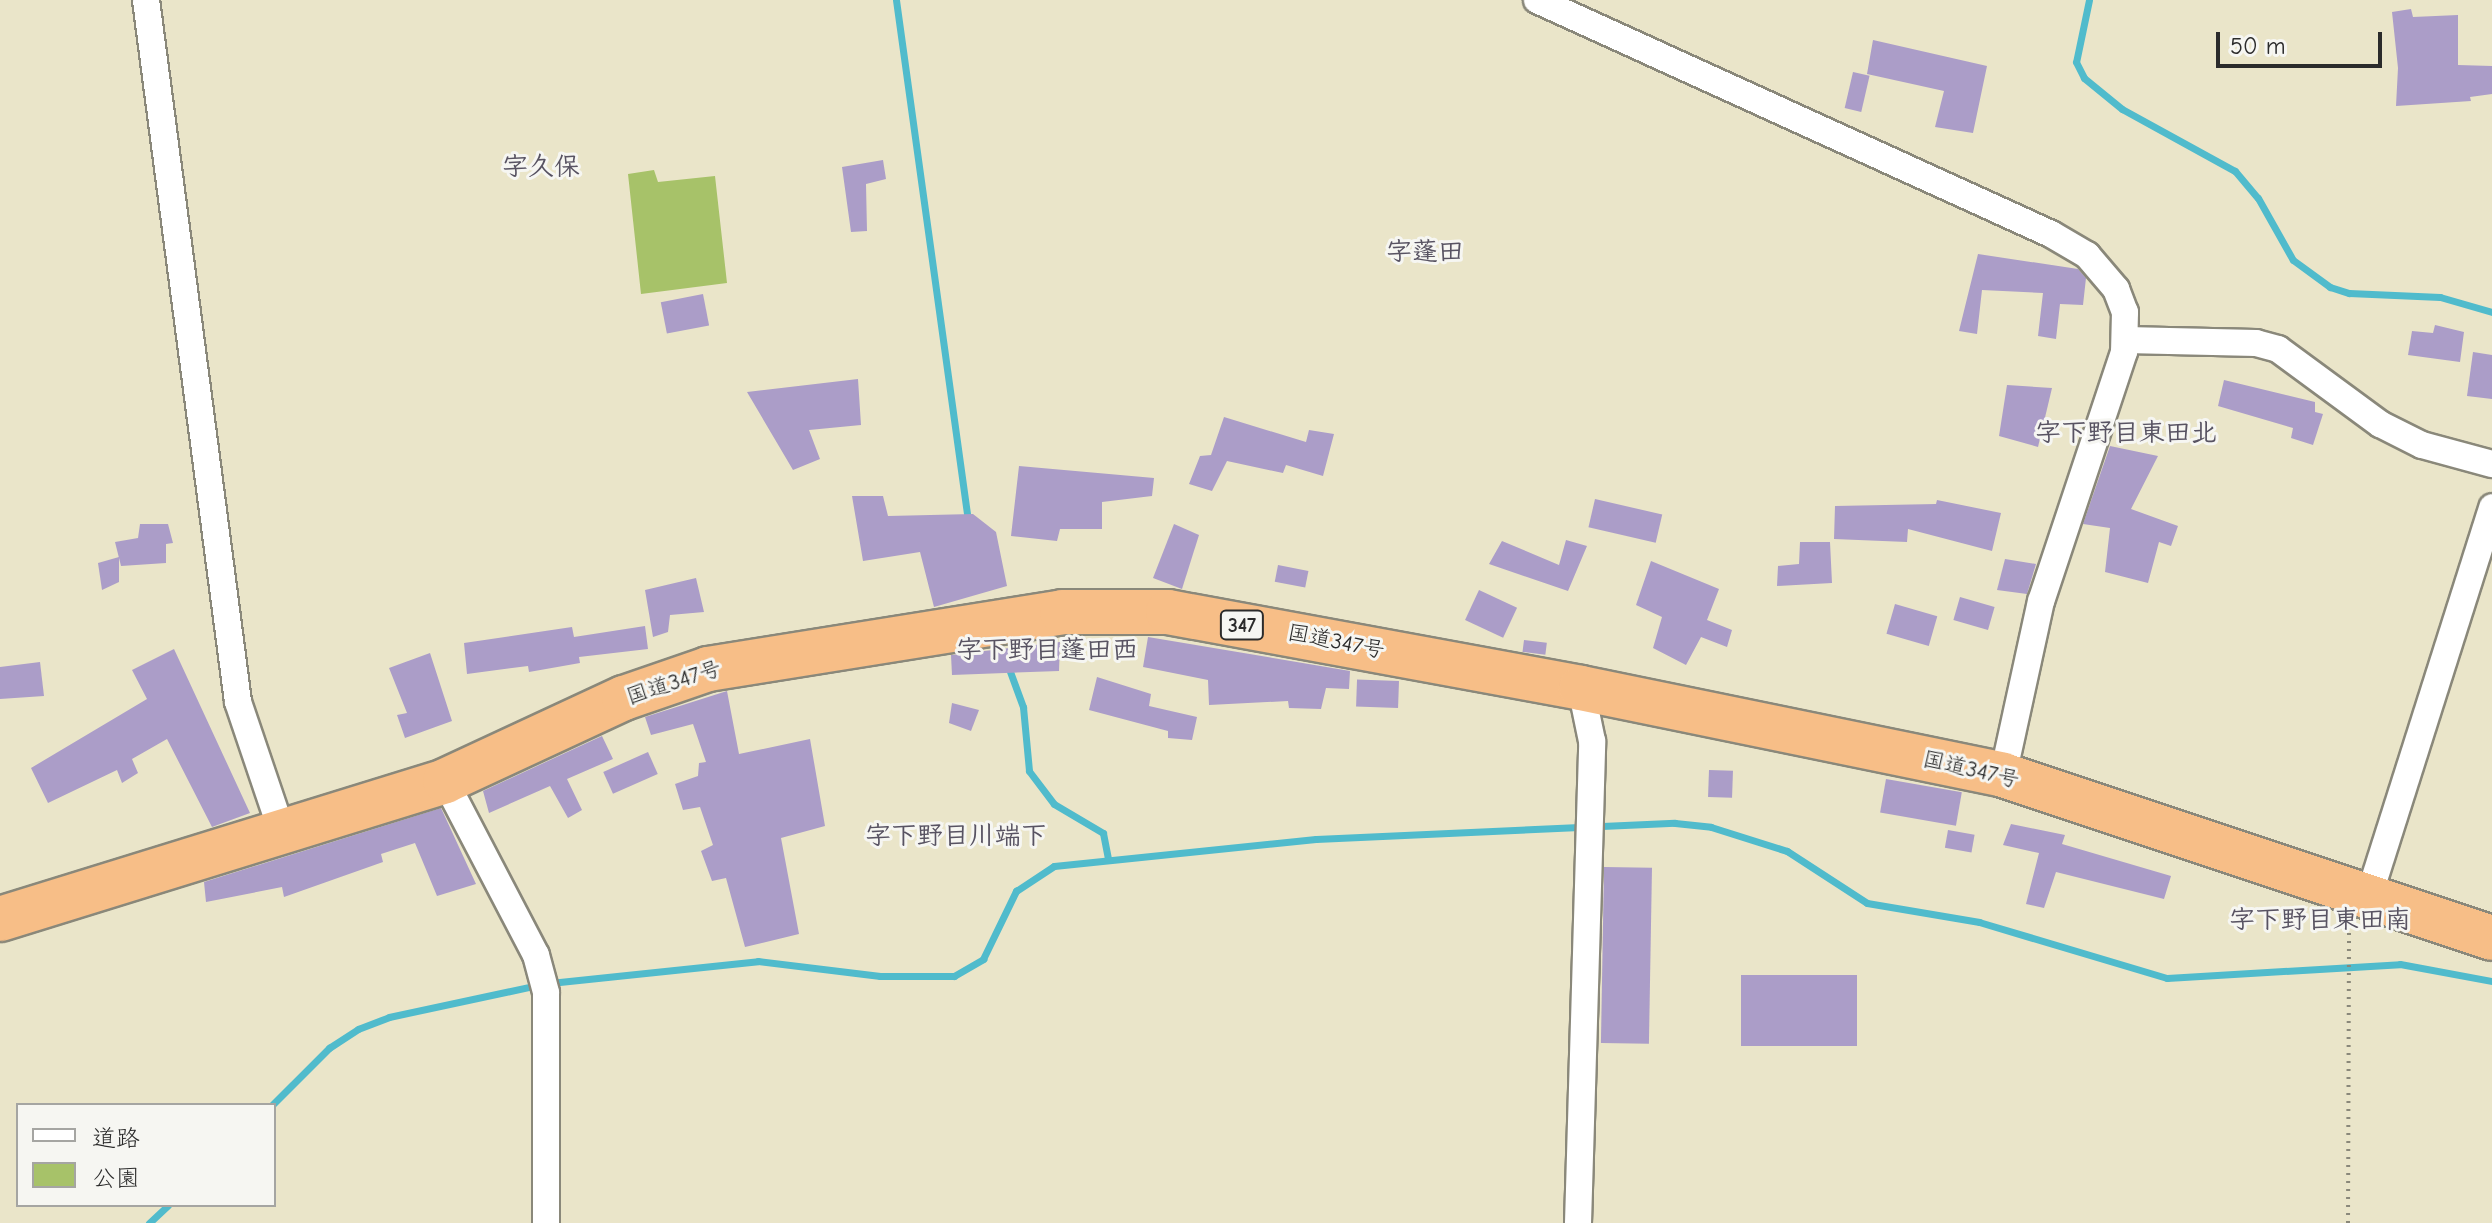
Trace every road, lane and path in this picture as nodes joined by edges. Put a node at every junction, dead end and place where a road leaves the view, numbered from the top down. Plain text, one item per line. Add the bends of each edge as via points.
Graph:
1 (146, 0) edge
2 (1537, 0) edge
3 (2126, 340) junction
4 (2492, 464) edge
5 (2492, 507) edge
6 (1581, 688) junction
7 (2003, 775) junction
8 (445, 781) junction
9 (283, 835) junction
10 (2368, 899) junction
11 (0, 919) edge
12 (2492, 938) edge
13 (2347, 953) dead end
14 (546, 1223) edge
15 (1578, 1223) edge
16 (2348, 1223) edge

1 - 9 street via 238,702
2 - 3 street via 2073,245 2116,289 2125,312
3 - 4 street via 2256,343 2278,349 2380,424 2422,445
3 - 7 street via 2041,601
5 - 10 street
6 - 7 highway, 国道347号 / 347
6 - 8 highway, 国道347号 / 347 via 1168,612 1062,612 708,669 624,698
6 - 15 street via 1592,741 1586,805
7 - 10 highway, 国道347号 / 347
8 - 9 highway, 国道347号 / 347
8 - 14 street via 505,890 543,983
9 - 11 highway, 国道347号 / 347
10 - 12 highway, 国道347号 / 347
13 - 16 path

